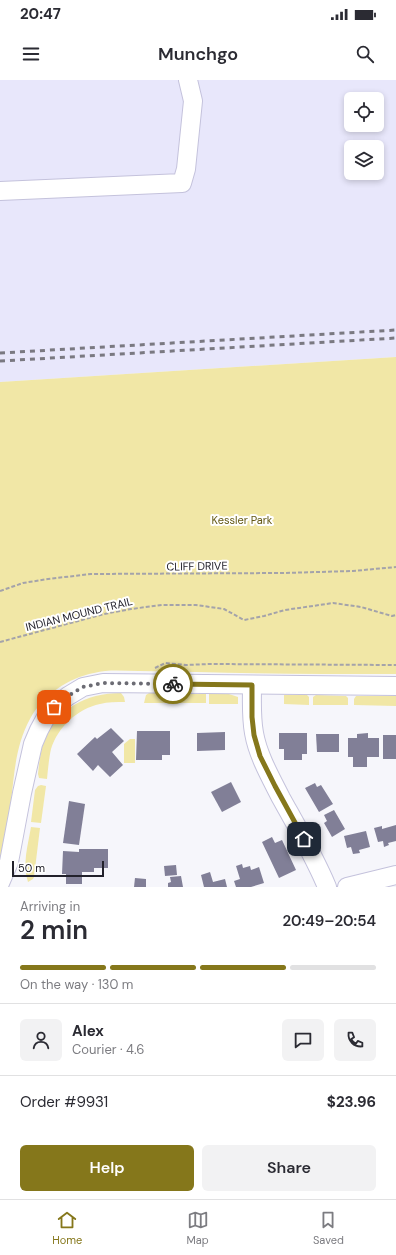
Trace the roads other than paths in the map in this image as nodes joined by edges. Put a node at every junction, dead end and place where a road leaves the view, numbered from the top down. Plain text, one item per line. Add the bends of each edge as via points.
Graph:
1 (188, 80) edge
2 (0, 191) edge
3 (252, 685) junction
4 (396, 686) edge
5 (396, 875) edge
6 (0, 883) edge
7 (326, 887) edge
8 (347, 887) edge

1 - 2 street via 193,101 186,169 182,183
3 - 4 street
3 - 6 street via 103,683 83,687 54,707 38,730 33,744 10,862
3 - 7 street via 254,735 260,756 318,865
5 - 8 street

